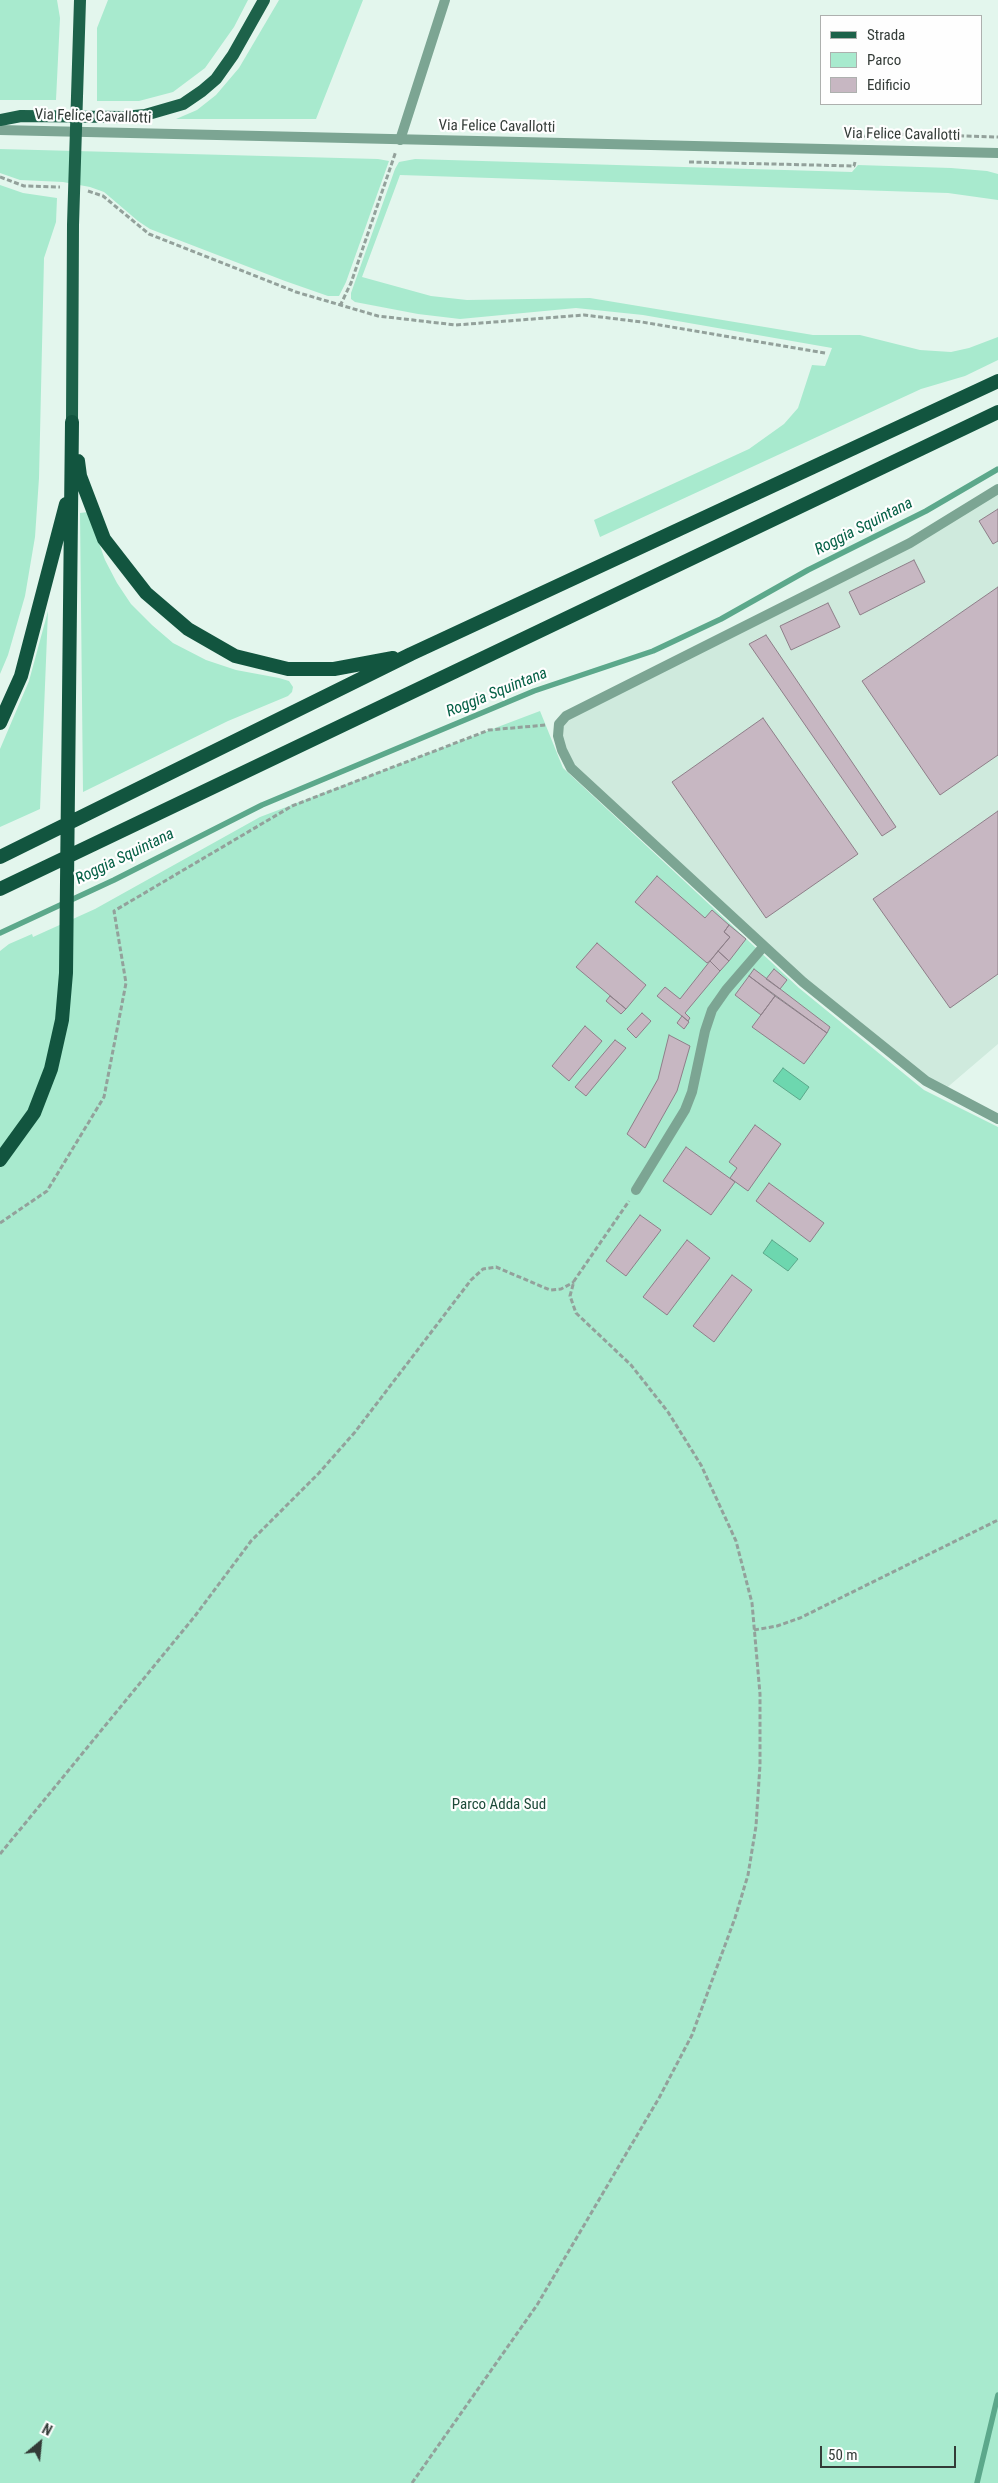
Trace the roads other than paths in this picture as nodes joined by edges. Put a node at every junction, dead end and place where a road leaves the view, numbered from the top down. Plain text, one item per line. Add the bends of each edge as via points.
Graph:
1 (80, 0) edge
2 (264, 0) edge
3 (445, 0) edge
4 (0, 120) edge
5 (0, 130) edge
6 (400, 140) junction
7 (997, 153) edge
8 (998, 381) edge
9 (998, 412) edge
10 (72, 422) junction
11 (72, 481) junction
12 (998, 489) edge
13 (411, 654) junction
14 (0, 723) edge
15 (0, 857) edge
16 (0, 888) edge
17 (764, 946) junction
18 (998, 1119) edge
19 (0, 1160) edge
20 (636, 1190) road end

1 - 10 main road via 73,225
2 - 4 main road via 216,79 183,104 138,116 21,116
3 - 6 street
5 - 6 street, Via Felice Cavallotti
6 - 7 street, Via Felice Cavallotti
8 - 13 highway
9 - 16 highway
10 - 11 highway
10 - 13 highway via 80,476 104,539 146,593 188,629 235,656 288,669 334,669
11 - 14 highway via 21,676
11 - 19 highway via 66,974 62,1020 51,1069 34,1113
12 - 17 street via 910,543 566,716 559,724 558,736 571,768
13 - 15 highway
17 - 18 street via 803,982 926,1081
17 - 20 street via 712,1010 685,1110

